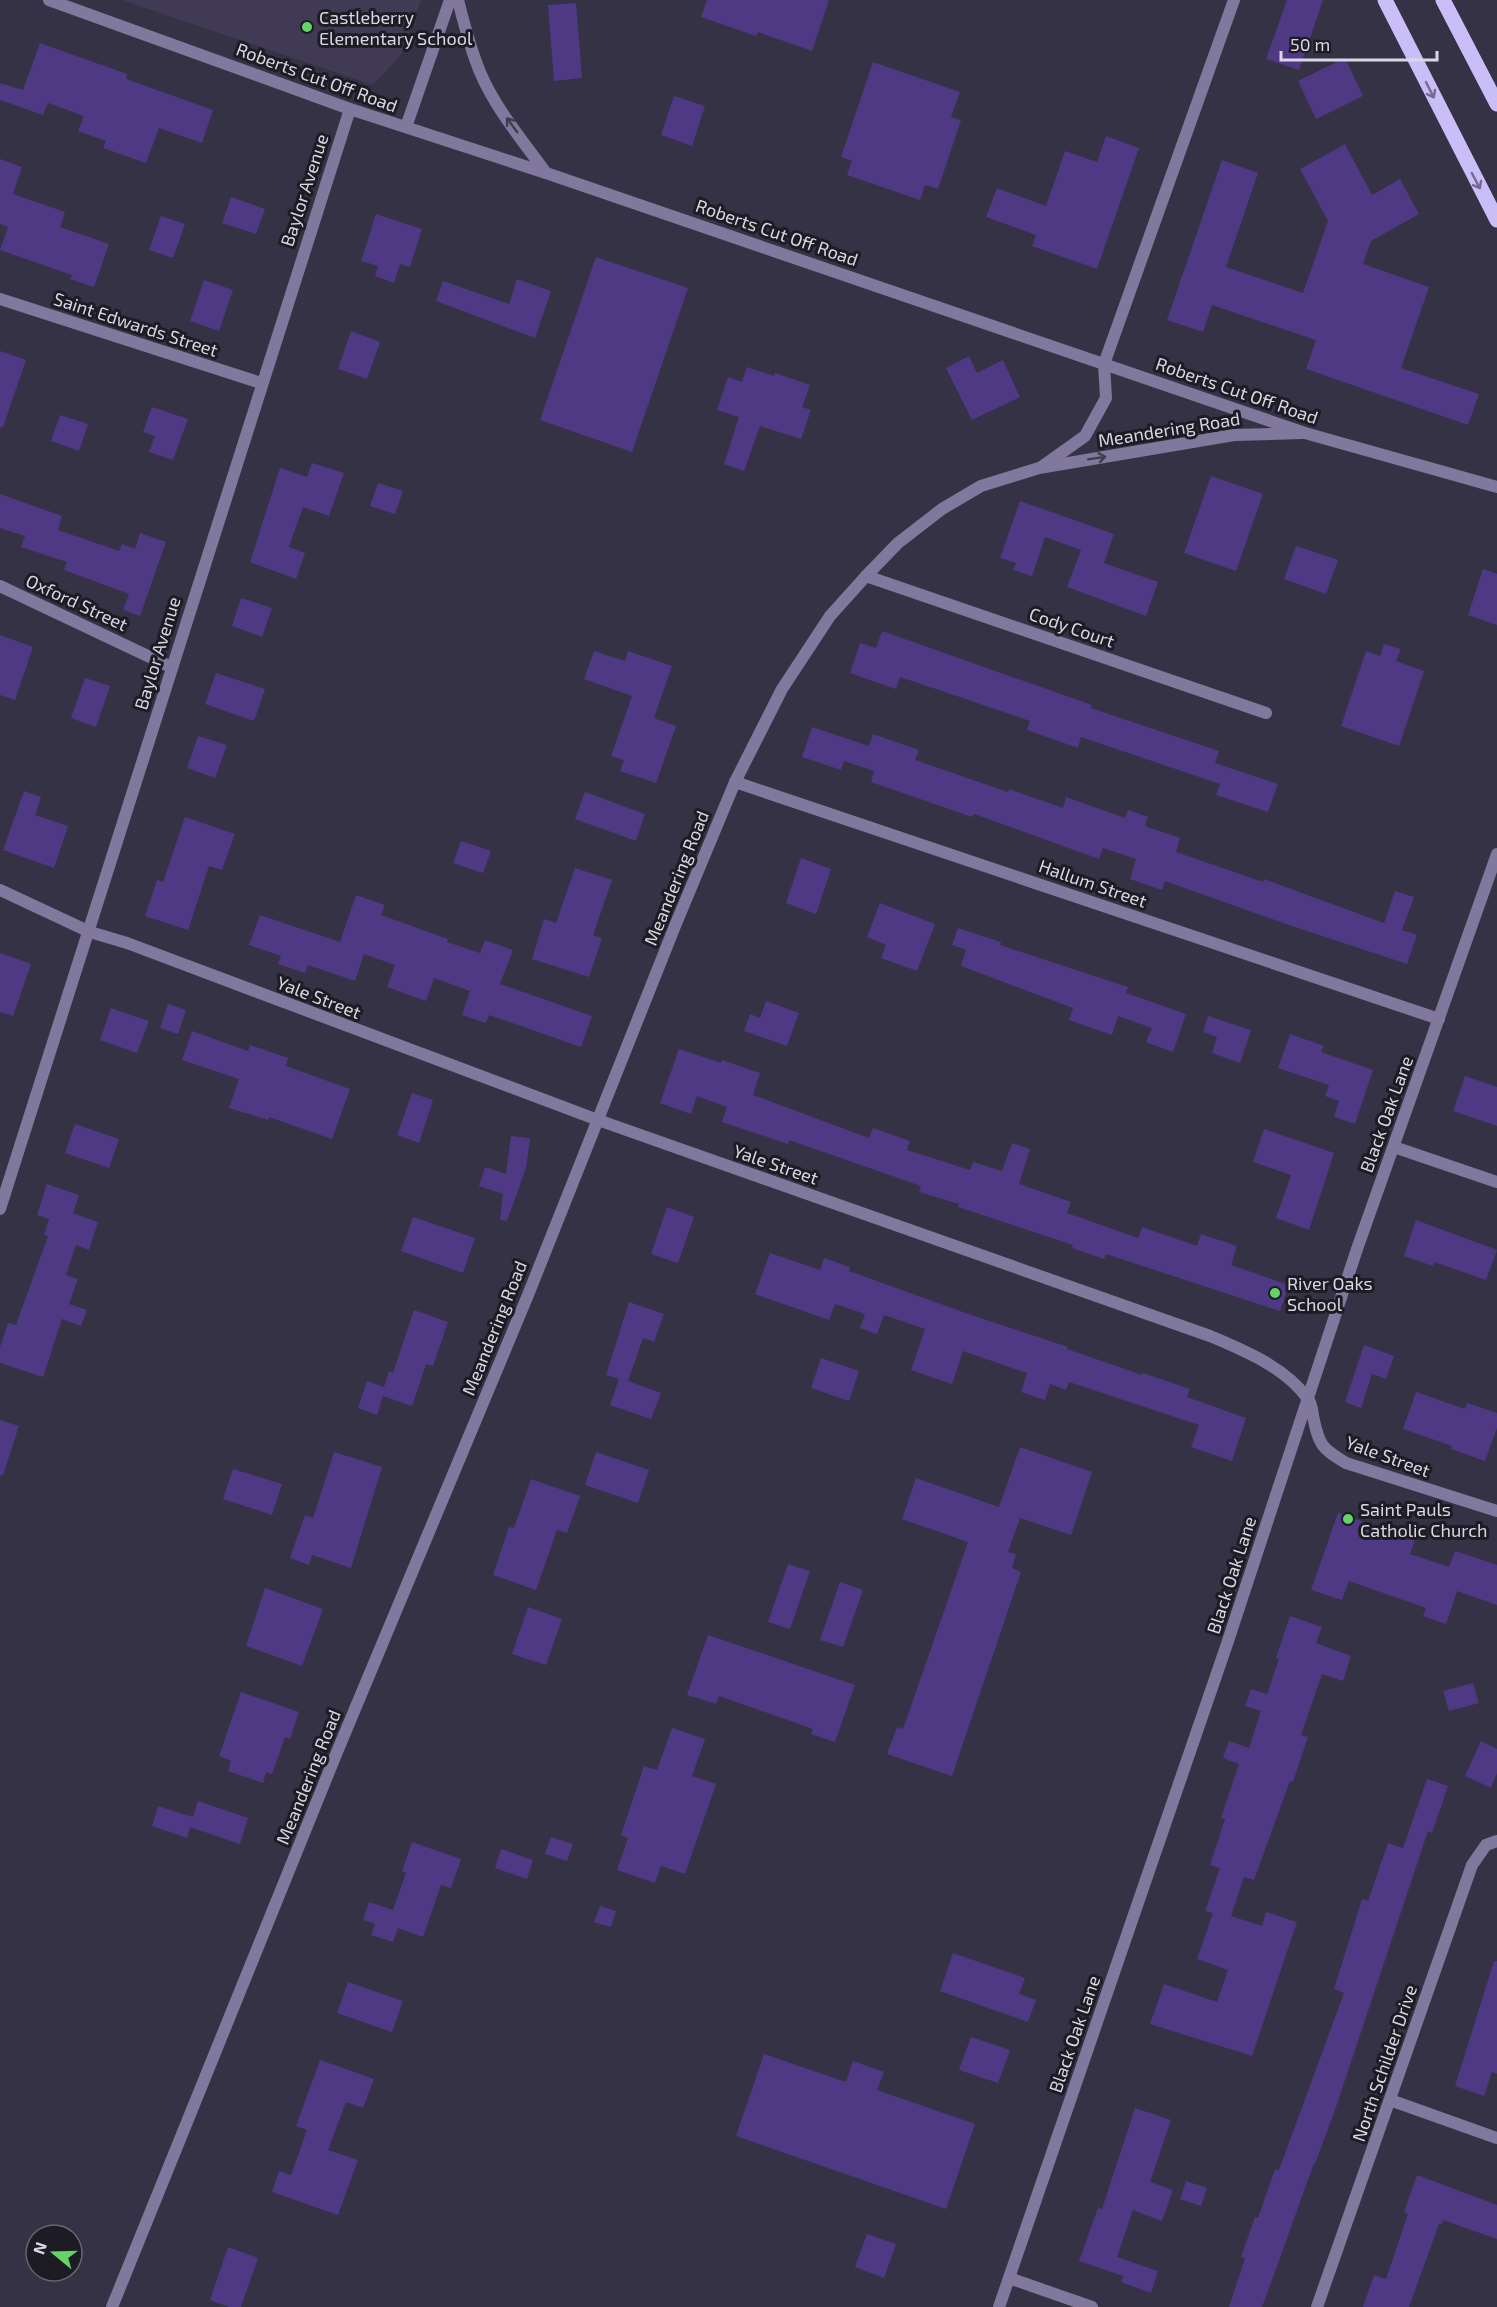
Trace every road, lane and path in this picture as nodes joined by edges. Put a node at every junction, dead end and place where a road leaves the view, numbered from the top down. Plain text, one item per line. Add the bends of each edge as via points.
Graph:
1 (49, 0) edge
2 (450, 0) edge
3 (458, 0) edge
4 (1234, 0) edge
5 (1385, 0) edge
6 (1443, 0) edge
7 (1497, 104) edge
8 (350, 109) junction
9 (405, 128) junction
10 (546, 173) junction
11 (1497, 220) edge
12 (0, 299) edge
13 (1104, 364) junction
14 (261, 383) junction
15 (1305, 433) junction
16 (1040, 468) junction
17 (1497, 487) edge
18 (866, 576) junction
19 (0, 586) edge
20 (171, 667) junction
21 (1266, 713) dead end
22 (735, 782) junction
23 (1497, 854) edge
24 (0, 890) edge
25 (90, 932) junction
26 (1439, 1019) junction
27 (598, 1120) junction
28 (1394, 1147) junction
29 (1497, 1182) edge
30 (0, 1209) edge
31 (1308, 1398) junction
32 (1497, 1511) edge
33 (1497, 1841) edge
34 (1390, 2100) junction
35 (1497, 2138) edge
36 (1009, 2278) junction
37 (112, 2307) edge
38 (999, 2307) edge
39 (1092, 2307) edge
40 (1317, 2307) edge

1 - 8 street, Roberts Cut Off Road
2 - 9 street
10 -> 3 street via 480,74
4 - 13 street
5 -> 11 main road
6 - 7 main road
8 - 9 street, Roberts Cut Off Road
8 - 14 street, Baylor Avenue
9 - 10 street, Roberts Cut Off Road
10 - 13 street, Roberts Cut Off Road
12 - 14 street, Saint Edwards Street
13 - 15 street, Roberts Cut Off Road
13 - 16 street, Meandering Road via 1106,398 1085,436
14 - 20 street, Baylor Avenue
16 -> 15 street, Meandering Road via 1234,435
15 - 17 street, Roberts Cut Off Road
16 - 18 street, Meandering Road via 981,486 942,509 898,543
18 - 21 street, Cody Court
18 - 22 street, Meandering Road via 830,616 782,689
19 - 20 street, Oxford Street
20 - 25 street, Baylor Avenue
22 - 26 street, Hallum Street
22 - 27 street, Meandering Road
23 - 26 street, Black Oak Lane
24 - 25 street, Yale Street
25 - 27 street, Yale Street
25 - 30 street, Baylor Avenue
26 - 28 street, Black Oak Lane
27 - 31 street, Yale Street via 1210,1336 1246,1351 1288,1377
27 - 37 street, Meandering Road
28 - 29 street
28 - 31 street, Black Oak Lane
31 - 32 street, Yale Street via 1324,1450 1346,1463
31 - 36 street, Black Oak Lane
33 - 34 street, North Schilder Drive via 1486,1845 1472,1865
34 - 35 street
34 - 40 street, North Schilder Drive
36 - 38 street, Black Oak Lane
36 - 39 street

